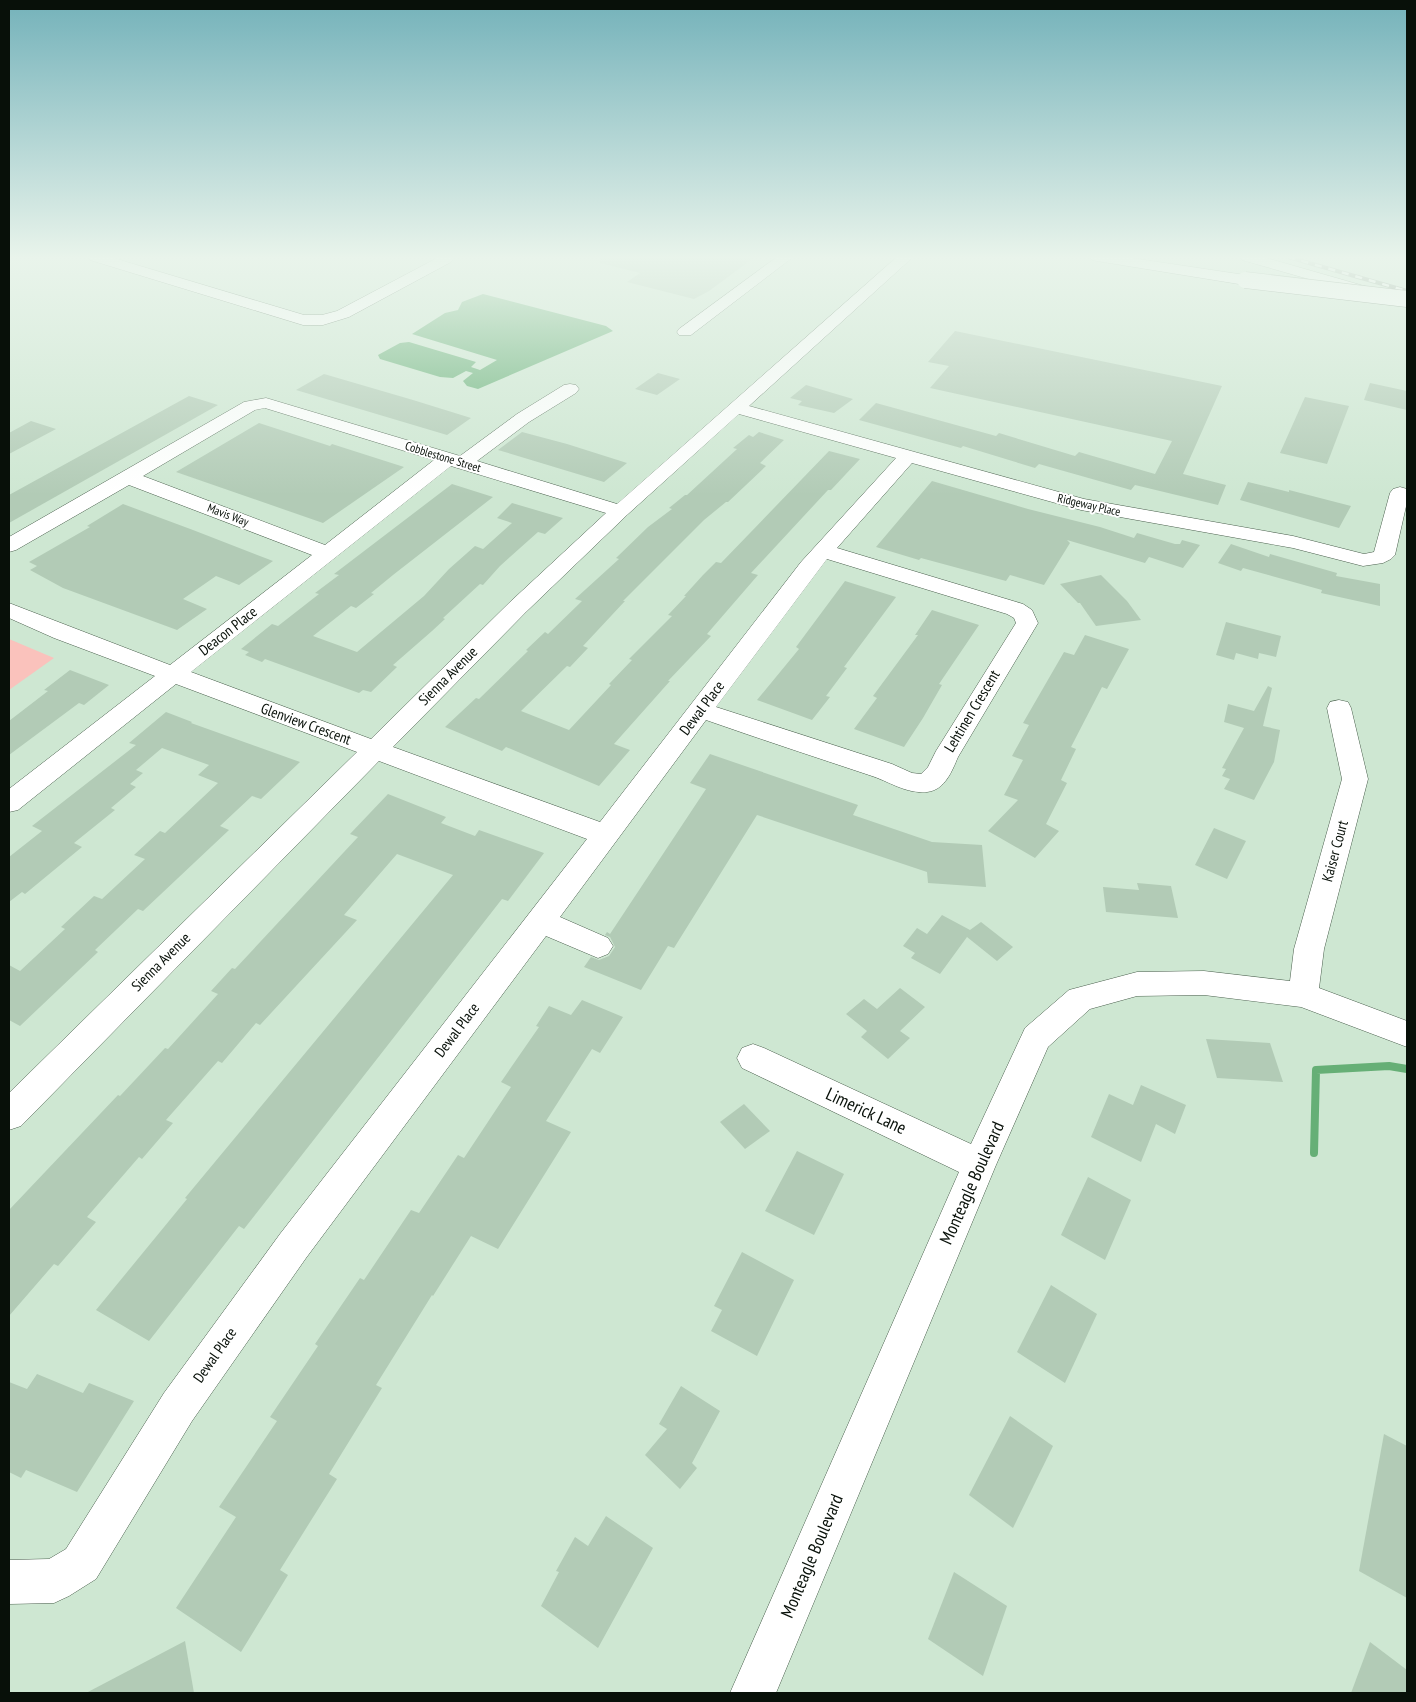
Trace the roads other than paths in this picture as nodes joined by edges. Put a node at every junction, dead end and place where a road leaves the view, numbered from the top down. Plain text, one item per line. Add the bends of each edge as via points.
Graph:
1 (817, 336) edge
2 (570, 389) dead end
3 (736, 408) junction
4 (908, 456) junction
5 (455, 461) junction
6 (129, 478) junction
7 (1400, 493) dead end
8 (620, 510) junction
9 (9, 546) edge
10 (823, 551) junction
11 (327, 553) junction
12 (9, 610) edge
13 (173, 674) junction
14 (1339, 708) dead end
15 (700, 710) junction
16 (374, 749) junction
17 (9, 803) edge
18 (605, 835) junction
19 (540, 921) junction
20 (598, 946) dead end
21 (1303, 995) junction
22 (1407, 1034) edge
23 (753, 1058) dead end
24 (9, 1115) edge
25 (979, 1165) junction
26 (9, 1582) edge
27 (753, 1693) edge

1 - 3 street, Sienna Avenue
2 - 5 street, Deacon Place
3 - 4 street, Ridgeway Place
3 - 8 street, Sienna Avenue
4 - 7 street, Ridgeway Place via 1108,510 1284,539 1364,560 1384,555
4 - 10 street, Dewal Place
5 - 6 street, Cobblestone Street via 266,403 250,406
5 - 8 street, Cobblestone Street
5 - 11 street, Deacon Place
6 - 9 street
6 - 11 street, Mavis Way
8 - 16 street, Sienna Avenue
10 - 15 street, Dewal Place
10 - 15 street, Lehtinen Crescent via 1015,609 1024,615 1027,623 939,772 927,783 908,782 883,770
11 - 13 street, Deacon Place
12 - 13 street, Glenview Crescent
13 - 16 street, Glenview Crescent
13 - 17 street, Deacon Place
14 - 21 street, Kaiser Court via 1355,778 1309,949
15 - 18 street, Dewal Place
16 - 18 street, Glenview Crescent
16 - 24 street, Sienna Avenue
18 - 19 street, Dewal Place
19 - 20 street
19 - 26 street, Dewal Place via 293,1246 178,1407 81,1564 54,1581
21 - 22 street, Monteagle Boulevard
21 - 25 street, Monteagle Boulevard via 1204,983 1137,984 1080,999 1036,1038
23 - 25 street, Limerick Lane
25 - 27 street, Monteagle Boulevard

